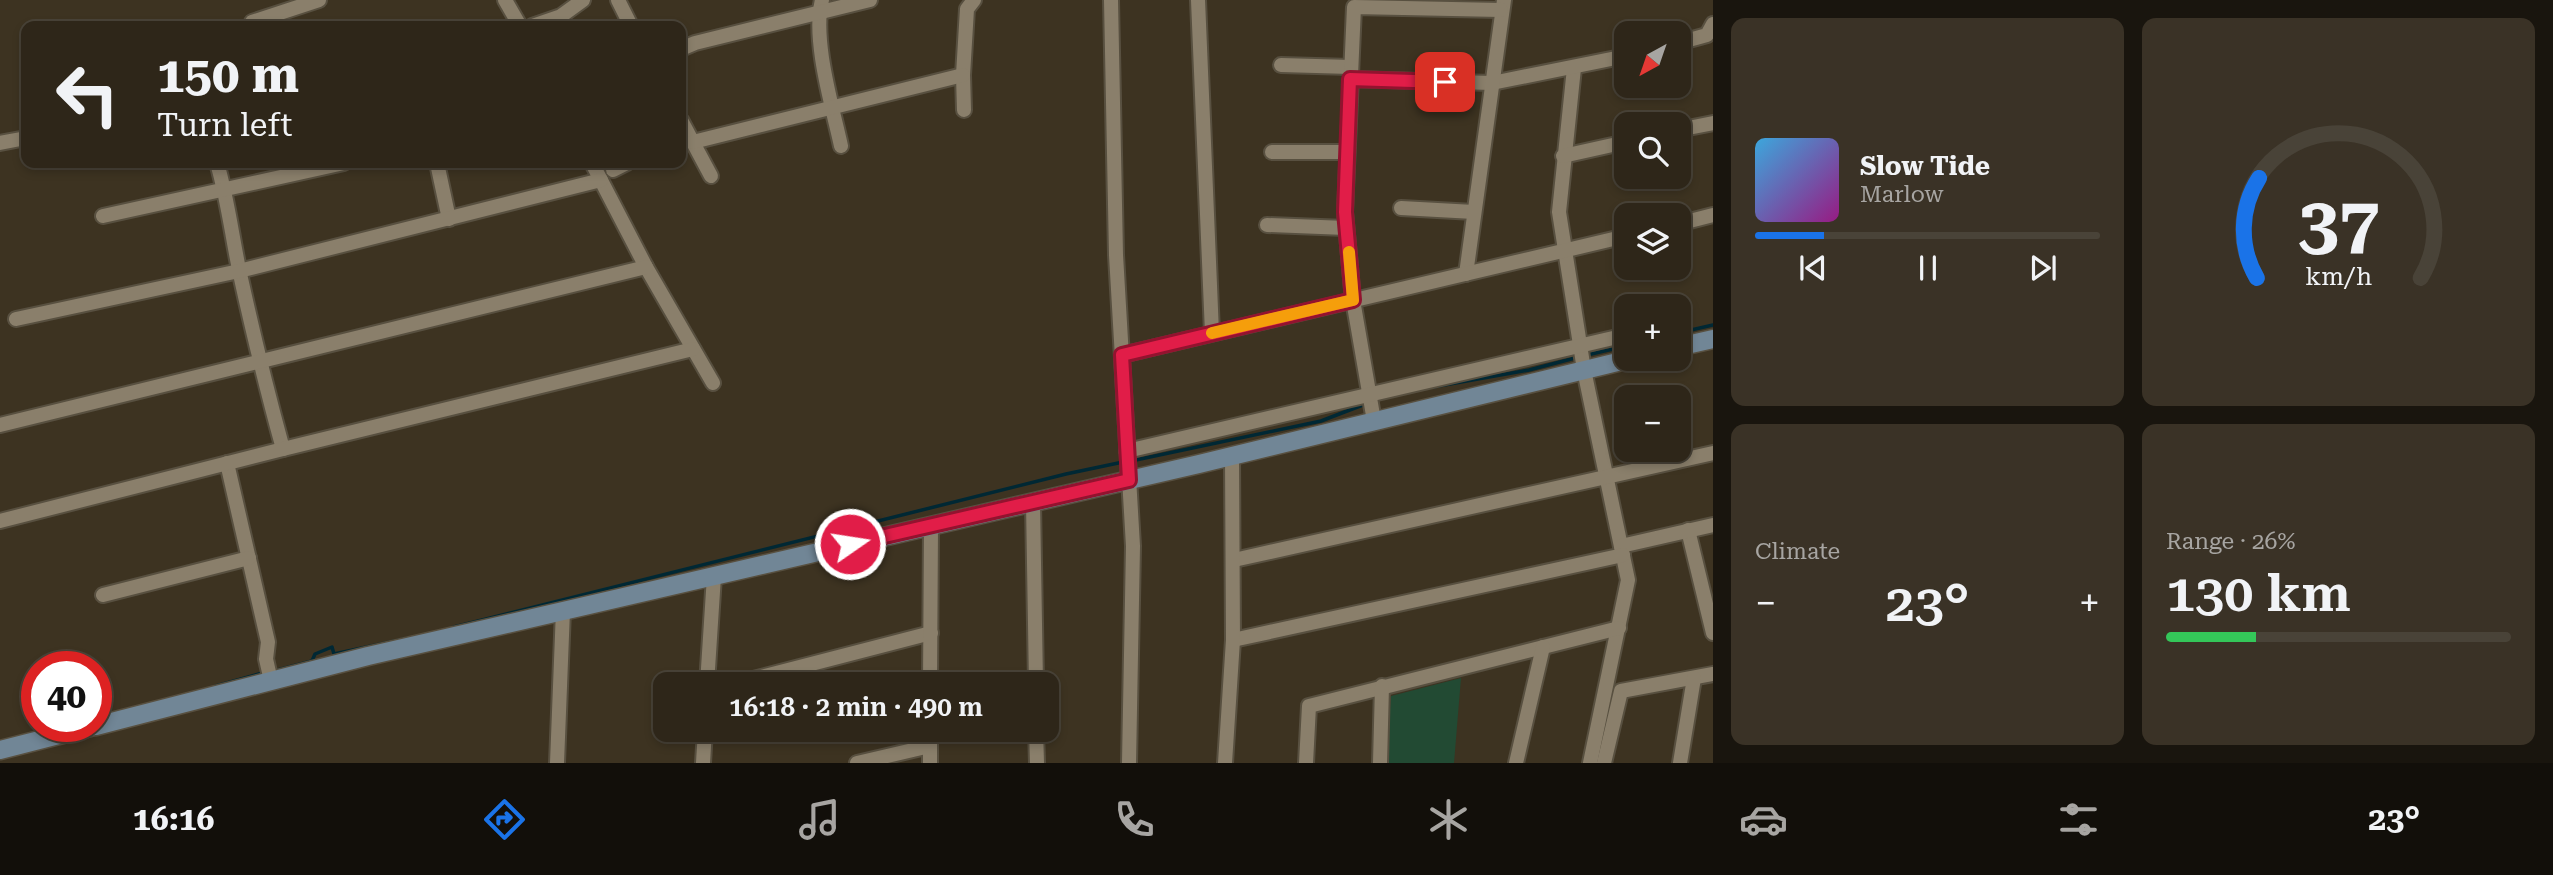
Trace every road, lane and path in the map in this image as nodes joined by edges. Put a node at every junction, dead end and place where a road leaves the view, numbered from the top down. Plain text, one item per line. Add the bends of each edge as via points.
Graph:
1 (319, 0) edge
2 (583, 0) edge
3 (618, 0) edge
4 (870, 0) edge
5 (974, 0) edge
6 (1111, 0) edge
7 (1198, 0) edge
8 (508, 1) edge
9 (303, 2) edge
10 (1503, 5) edge
11 (821, 6) edge
12 (256, 21) edge
13 (518, 21) edge
14 (546, 21) edge
15 (628, 21) edge
16 (1713, 24) edge
17 (1691, 39) edge
18 (686, 47) edge
19 (1614, 59) edge
20 (1281, 65) dead end
21 (1574, 68) junction
22 (1351, 73) junction
23 (963, 75) junction
24 (1492, 83) junction
25 (832, 106) junction
26 (964, 110) dead end
27 (1713, 122) edge
28 (1691, 127) edge
29 (686, 132) edge
30 (686, 134) edge
31 (21, 139) edge
32 (0, 144) edge
33 (1614, 145) edge
34 (841, 146) dead end
35 (1272, 152) dead end
36 (1347, 152) junction
37 (1563, 156) junction
38 (218, 168) edge
39 (323, 168) edge
40 (438, 168) edge
41 (595, 168) edge
42 (617, 168) edge
43 (613, 170) dead end
44 (711, 176) dead end
45 (601, 180) junction
46 (225, 190) junction
47 (1401, 208) dead end
48 (1474, 212) junction
49 (1713, 215) edge
50 (103, 216) dead end
51 (449, 219) junction
52 (1691, 221) edge
53 (1267, 225) dead end
54 (1346, 228) junction
55 (1614, 239) edge
56 (1565, 251) junction
57 (646, 267) junction
58 (239, 271) junction
59 (1466, 274) junction
60 (1353, 300) junction
61 (16, 319) dead end
62 (1212, 333) junction
63 (1614, 338) edge
64 (1713, 339) edge
65 (1691, 344) edge
66 (1581, 346) junction
67 (693, 349) junction
68 (1122, 355) junction
69 (260, 361) junction
70 (1614, 363) edge
71 (1584, 370) junction
72 (713, 383) dead end
73 (1368, 395) junction
74 (1374, 421) junction
75 (0, 425) edge
76 (283, 449) junction
77 (1127, 451) junction
78 (1713, 453) edge
79 (1232, 456) junction
80 (227, 463) junction
81 (1606, 477) junction
82 (1129, 480) junction
83 (1033, 502) junction
84 (0, 521) edge
85 (1713, 525) edge
86 (931, 526) junction
87 (1688, 530) junction
88 (1622, 551) junction
89 (249, 558) junction
90 (1234, 560) junction
91 (714, 576) junction
92 (103, 594) dead end
93 (1709, 603) edge
94 (564, 610) junction
95 (1619, 628) junction
96 (931, 633) junction
97 (1713, 634) edge
98 (1233, 640) junction
99 (1543, 647) junction
100 (708, 672) edge
101 (780, 672) edge
102 (930, 672) edge
103 (1036, 672) edge
104 (1713, 674) edge
105 (1694, 678) junction
106 (271, 681) junction
107 (1382, 686) junction
108 (112, 722) edge
109 (32, 742) edge
110 (704, 742) edge
111 (930, 742) edge
112 (1036, 742) edge
113 (930, 746) junction
114 (0, 750) edge
115 (556, 763) edge
116 (703, 763) edge
117 (857, 763) edge
118 (930, 763) edge
119 (1037, 763) edge
120 (1129, 763) edge
121 (1225, 763) edge
122 (1306, 763) edge
123 (1380, 763) edge
124 (1516, 763) edge
125 (1590, 763) edge
126 (1604, 763) edge
127 (1680, 763) edge

1 - 9 street
2 - 14 street
3 - 15 street
4 - 11 street
5 - 23 street via 967,9
6 - 68 street
7 - 62 street
8 - 13 street
9 - 12 street
10 - 22 street via 1354,7
10 - 24 street
11 - 18 street
11 - 25 street via 823,57
16 - 17 street via 1707,35
19 - 21 street
20 - 22 street
21 - 24 street
21 - 37 street
22 - 24 street
22 - 36 street
23 - 25 street
23 - 26 street
24 - 48 street
25 - 29 street
25 - 34 street
27 - 28 street
30 - 44 street
31 - 32 street
33 - 37 street
35 - 36 street
36 - 54 street
37 - 56 street via 1559,212
38 - 46 street
39 - 46 street
40 - 51 street
41 - 45 street
42 - 43 street
45 - 51 street
45 - 57 street
46 - 50 street
46 - 58 street
47 - 48 street
48 - 59 street
49 - 52 street
51 - 58 street
53 - 54 street
54 - 60 street
55 - 56 street
56 - 59 street
56 - 66 street
57 - 67 street
57 - 69 street
58 - 61 street
58 - 69 street
59 - 60 street
60 - 62 street
60 - 73 street
62 - 68 street
63 - 66 street
64 - 65 street
66 - 71 street
66 - 73 street
67 - 72 street
67 - 76 street
68 - 77 street
69 - 75 street
69 - 76 street
70 - 71 street
71 - 74 street
71 - 81 street
73 - 74 street
73 - 77 street
74 - 79 street
76 - 80 street
77 - 82 street
78 - 81 street
79 - 82 street
79 - 90 street
80 - 84 street
80 - 89 street
81 - 88 street
81 - 90 street
82 - 83 street
82 - 120 street via 1133,546
83 - 86 street
83 - 103 street
85 - 87 street
86 - 91 street
86 - 96 street
87 - 88 street
87 - 93 street
88 - 95 street via 1628,580
88 - 98 street
89 - 92 street
89 - 106 street via 268,642
90 - 98 street
91 - 94 street
91 - 100 street
93 - 97 street
94 - 106 street
94 - 115 street
95 - 99 street
95 - 125 street
96 - 101 street
96 - 102 street
98 - 121 street
99 - 107 street
99 - 124 street
104 - 105 street
105 - 126 street via 1621,691
105 - 127 street
106 - 108 street
107 - 122 street via 1309,706
107 - 123 street
109 - 114 street
110 - 116 street
111 - 113 street
112 - 119 street
113 - 117 street
113 - 118 street

